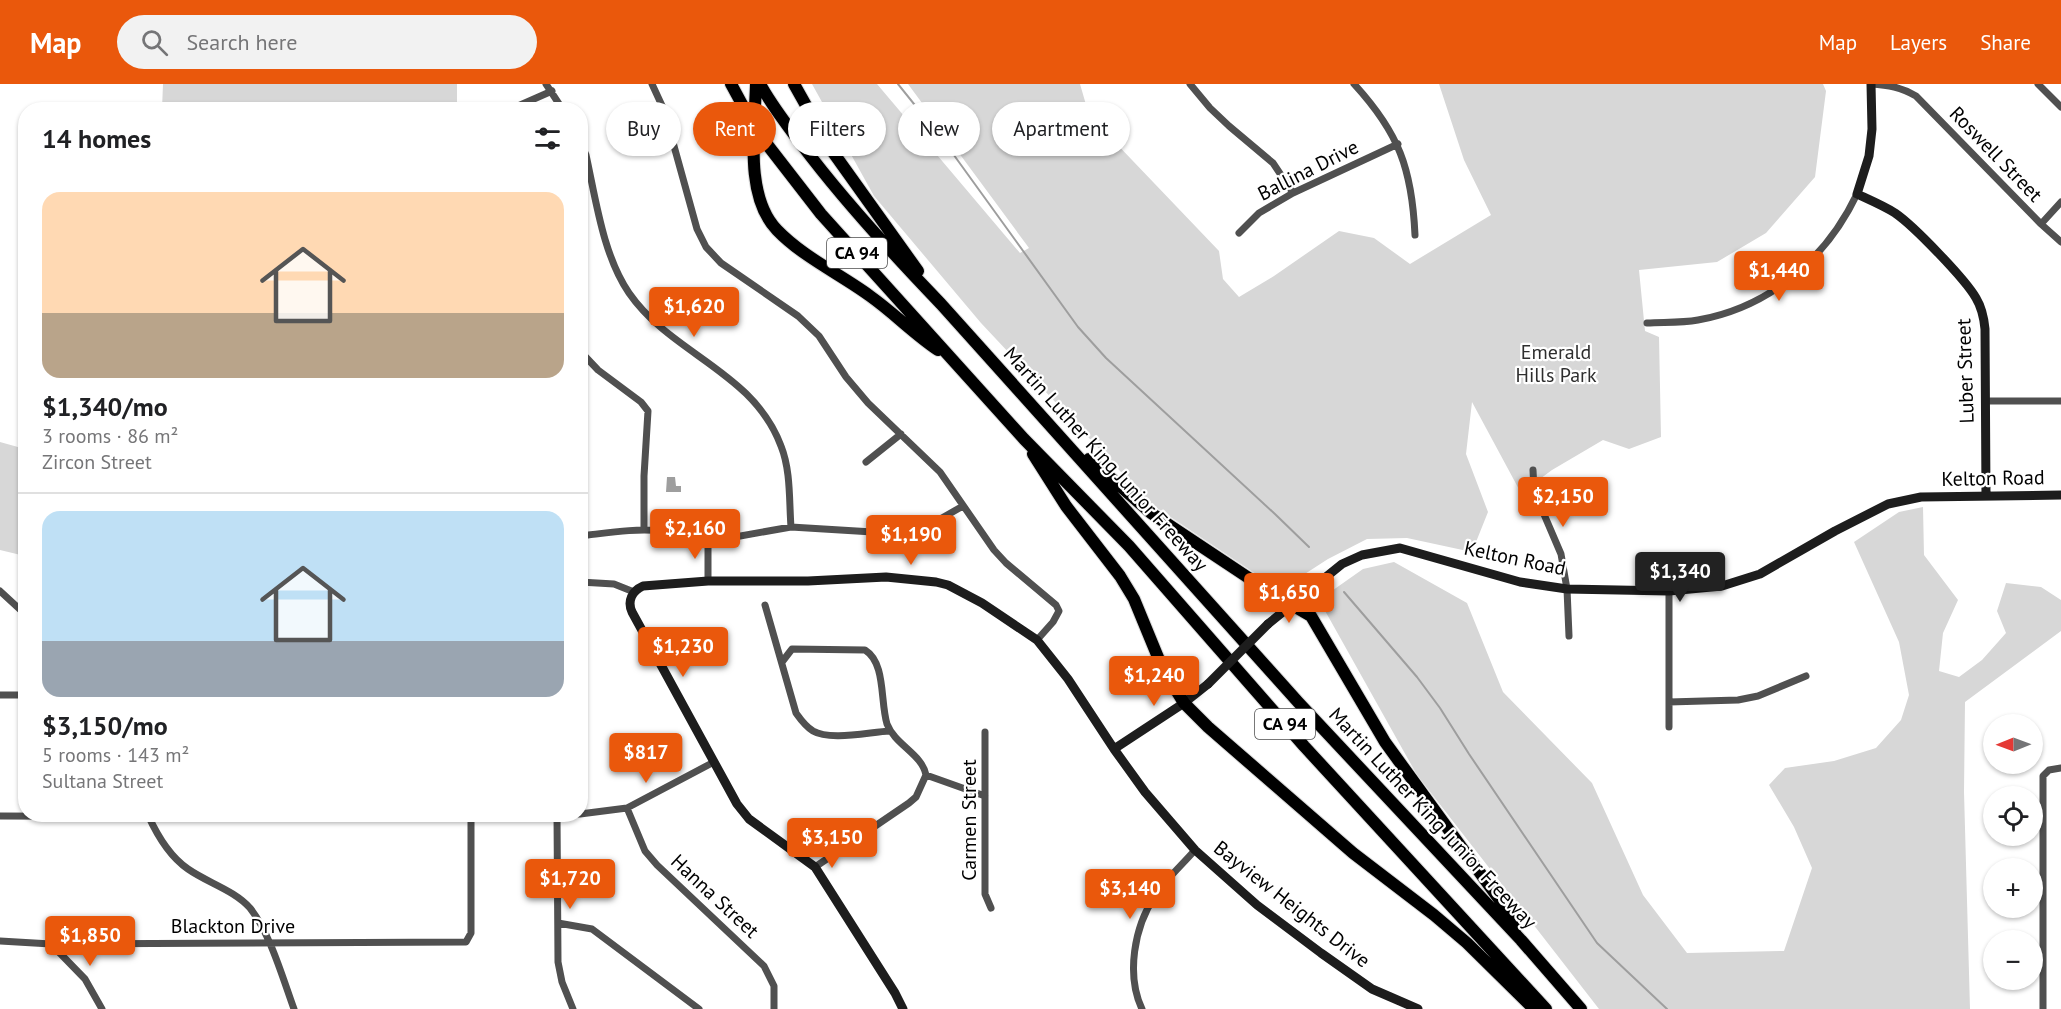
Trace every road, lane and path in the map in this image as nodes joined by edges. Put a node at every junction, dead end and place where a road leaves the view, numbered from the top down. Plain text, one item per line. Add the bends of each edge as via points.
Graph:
1 (546, 84) edge
2 (652, 84) edge
3 (730, 84) edge
4 (758, 84) edge
5 (794, 84) edge
6 (1190, 84) edge
7 (1354, 84) edge
8 (1871, 84) edge
9 (2038, 84) edge
10 (552, 91) junction
11 (527, 102) edge
12 (558, 102) edge
13 (2061, 107) edge
14 (1398, 144) junction
15 (588, 164) edge
16 (1293, 193) junction
17 (1857, 194) junction
18 (2061, 202) edge
19 (2041, 224) junction
20 (1239, 232) dead end
21 (1415, 235) dead end
22 (2061, 242) edge
23 (941, 304) junction
24 (1647, 323) dead end
25 (588, 359) edge
26 (952, 360) junction
27 (1986, 401) junction
28 (2061, 401) edge
29 (1046, 422) junction
30 (902, 435) junction
31 (1024, 440) junction
32 (866, 462) dead end
33 (1533, 470) dead end
34 (2061, 495) edge
35 (1986, 496) junction
36 (963, 506) junction
37 (791, 527) junction
38 (644, 530) junction
39 (588, 535) edge
40 (708, 540) junction
41 (708, 581) junction
42 (588, 582) edge
43 (1567, 589) junction
44 (0, 591) edge
45 (1669, 591) junction
46 (634, 592) junction
47 (1291, 603) junction
48 (765, 605) dead end
49 (18, 608) edge
50 (1569, 636) dead end
51 (1037, 640) junction
52 (782, 663) junction
53 (1806, 676) dead end
54 (0, 695) edge
55 (18, 695) edge
56 (1669, 702) junction
57 (1184, 703) junction
58 (1669, 728) dead end
59 (890, 731) junction
60 (986, 732) dead end
61 (1114, 749) junction
62 (714, 762) junction
63 (2061, 768) edge
64 (926, 775) junction
65 (985, 796) junction
66 (627, 808) junction
67 (588, 813) edge
68 (0, 816) edge
69 (18, 816) edge
70 (152, 822) edge
71 (466, 822) edge
72 (557, 822) edge
73 (1195, 850) junction
74 (815, 867) junction
75 (991, 908) dead end
76 (558, 923) junction
77 (1521, 940) junction
78 (0, 941) edge
79 (269, 942) junction
80 (51, 944) junction
81 (102, 1009) edge
82 (294, 1009) edge
83 (573, 1009) edge
84 (699, 1009) edge
85 (774, 1009) edge
86 (903, 1009) edge
87 (1142, 1009) edge
88 (1418, 1009) edge
89 (1534, 1009) edge
90 (1546, 1009) edge
91 (1581, 1009) edge
92 (2043, 1009) edge

1 - 10 street
2 - 30 street via 664,110 697,229 706,247 721,263 798,316 819,336 868,403
3 - 26 highway, CA 94, bridge via 766,143 822,214
4 - 23 highway, Martin Luther King Junior Freeway / CA 94 via 828,180
4 - 26 highway via 754,174 761,201 775,228
5 - 23 highway via 830,148
6 - 16 street via 1210,108 1273,163
7 - 14 street via 1377,109
8 - 17 street via 1869,156
8 - 19 street, Roswell Street via 1905,89 1916,96
9 - 13 street
10 - 11 street
10 - 12 street
14 - 16 street, Ballina Drive
14 - 21 street via 1413,200
15 - 37 street via 610,257 640,308 667,334 742,388 767,415 787,470
16 - 20 street, Ballina Drive via 1259,213
17 - 24 street via 1830,241 1783,285 1726,313 1695,320
17 - 27 street, Luber Street via 1895,213 1975,296 1985,329
18 - 19 street
19 - 22 street, Roswell Street
23 - 29 highway, Martin Luther King Junior Freeway / CA 94
25 - 38 street via 648,411
26 - 31 highway, CA 94
27 - 28 street
27 - 35 street, Luber Street
29 - 47 highway via 1151,513
29 - 77 highway, Martin Luther King Junior Freeway / CA 94 via 1298,702
30 - 32 street
30 - 36 street via 940,472
31 - 57 highway via 1066,506 1134,599 1162,667
31 - 90 highway, CA 94 via 1129,546 1304,746
33 - 43 street via 1534,491 1561,554
34 - 35 street, Kelton Road
35 - 45 street, Kelton Road via 1921,497 1888,504 1760,574 1722,586
36 - 37 street via 935,522 903,532
36 - 51 street via 1006,563 1056,605 1058,616
37 - 40 street
38 - 39 street
38 - 40 street
40 - 41 street
41 - 46 street, Bayview Heights Drive via 643,586
41 - 51 street, Bayview Heights Drive via 886,577 936,582 982,603
42 - 46 street via 614,584
43 - 45 street, Kelton Road
43 - 47 street, Kelton Road via 1520,582 1400,548 1362,555 1342,564
43 - 50 street
44 - 49 street
45 - 56 street
46 - 62 street via 632,612
47 - 57 street, Kelton Road, bridge
47 - 77 highway via 1311,616 1385,742 1507,910
48 - 52 street
51 - 61 street, Bayview Heights Drive
52 - 59 street via 796,713 804,724 828,736
52 - 59 street via 792,649 868,651 877,662
53 - 56 street via 1738,700
54 - 55 street
56 - 58 street
57 - 61 street, Kelton Road
57 - 89 highway via 1353,853 1442,922
59 - 64 street via 924,766
60 - 65 street, Carmen Street
61 - 73 street, Bayview Heights Drive
62 - 66 street
62 - 74 street via 749,819
63 - 92 street via 2049,770 2043,776
64 - 65 street
64 - 74 street via 909,803
65 - 75 street, Carmen Street via 986,894
66 - 67 street
66 - 85 street, Hanna Street via 645,851 657,866 764,966 774,986
68 - 69 street
70 - 79 street via 166,849 187,869 250,908
71 - 79 street, Blackton Drive via 471,933 466,942
72 - 76 street
73 - 87 street via 1155,896 1137,938 1133,965
73 - 88 street, Bayview Heights Drive via 1257,905 1321,953 1372,989
74 - 86 street
76 - 83 street via 560,972
76 - 84 street via 592,930
77 - 91 highway, Martin Luther King Junior Freeway / CA 94
78 - 80 street, Blackton Drive
79 - 80 street, Blackton Drive
79 - 82 street
80 - 81 street via 85,979

